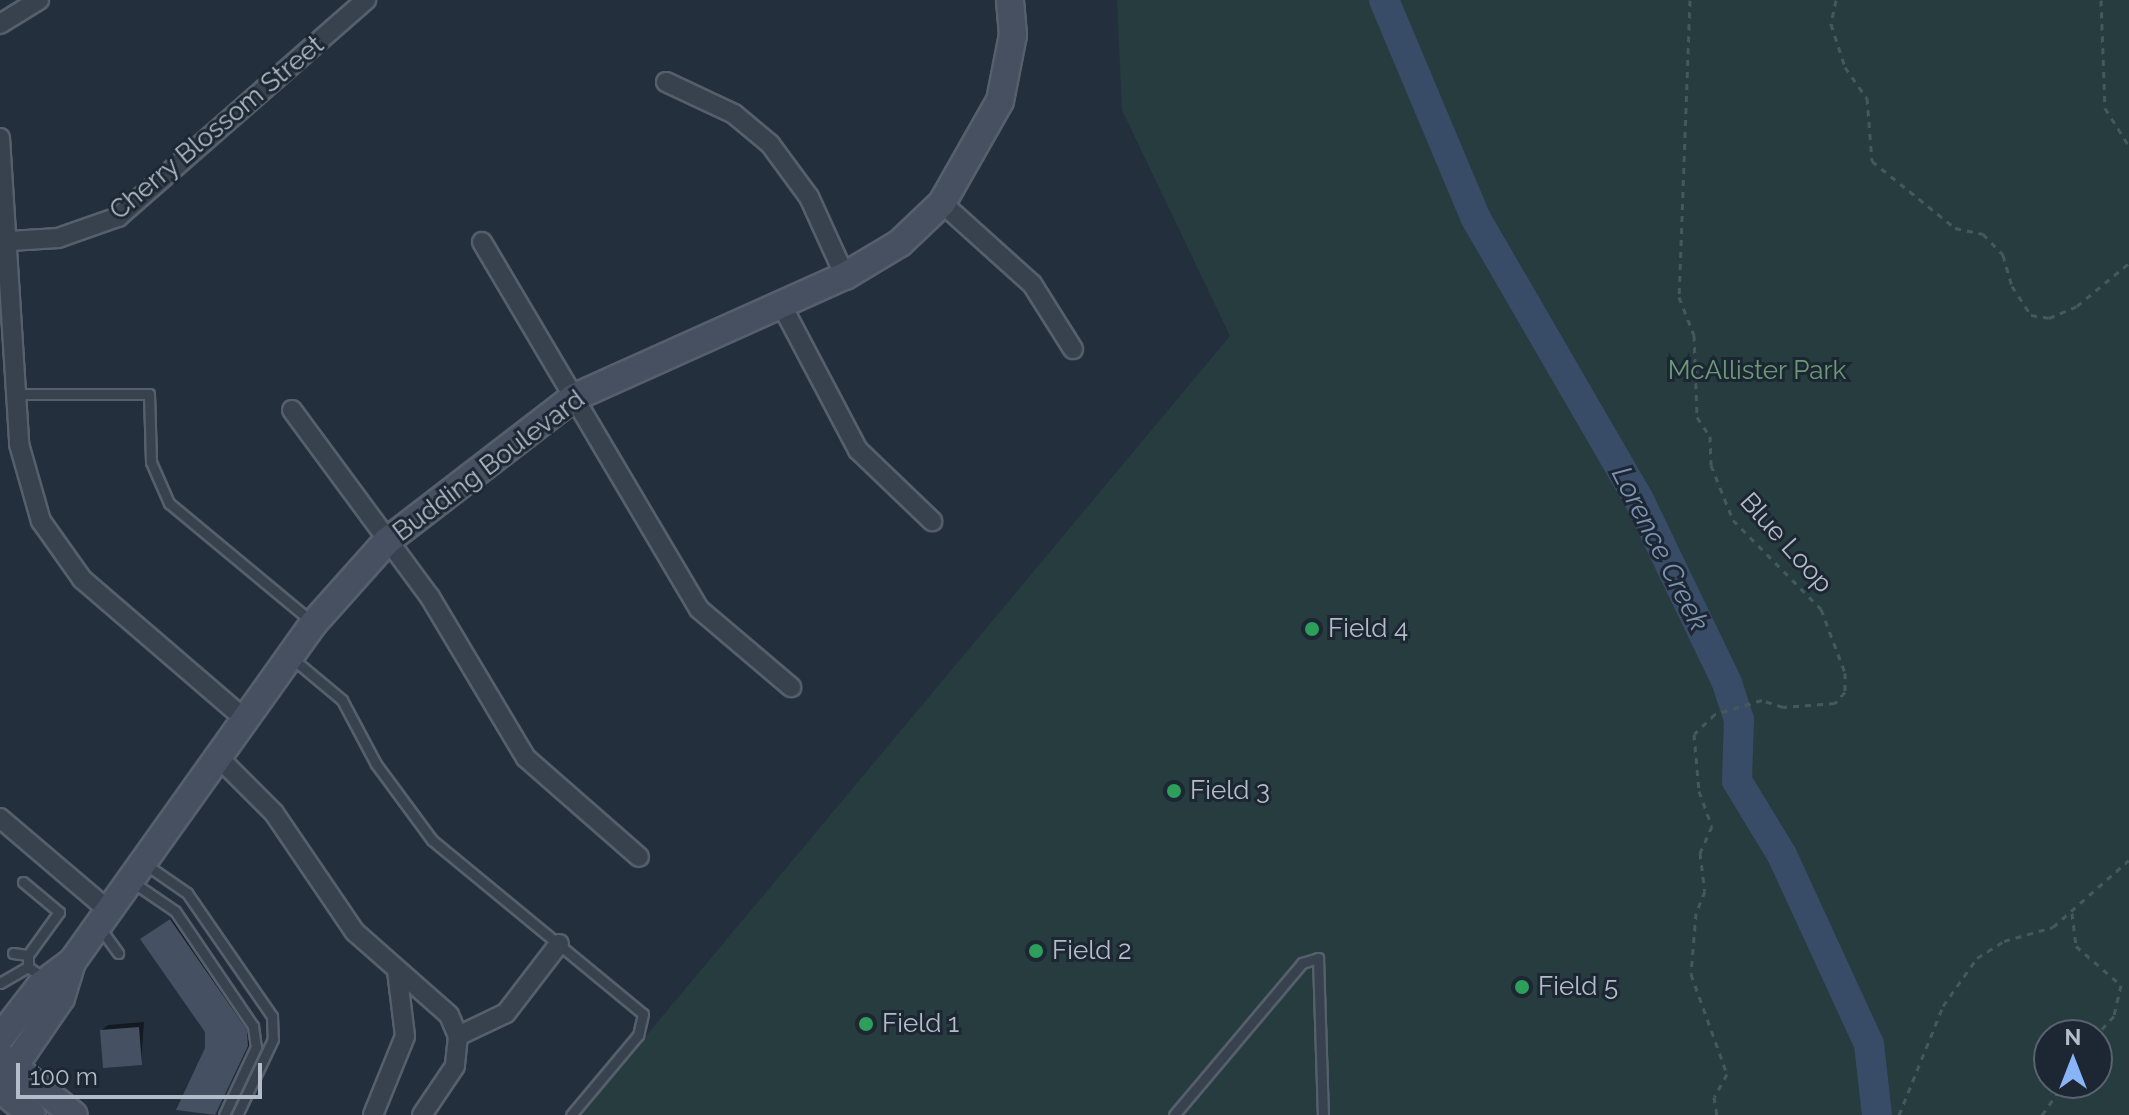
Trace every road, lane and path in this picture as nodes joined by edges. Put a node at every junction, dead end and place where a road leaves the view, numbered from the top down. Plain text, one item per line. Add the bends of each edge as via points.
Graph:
1 (39, 0) edge
2 (366, 0) edge
3 (1010, 0) edge
4 (1690, 0) edge
5 (1836, 0) edge
6 (2101, 0) edge
7 (0, 24) edge
8 (666, 82) dead end
9 (0, 138) edge
10 (2129, 146) edge
11 (0, 150) edge
12 (942, 203) junction
13 (10, 241) junction
14 (482, 242) dead end
15 (2129, 263) edge
16 (845, 276) junction
17 (781, 304) junction
18 (1073, 349) dead end
19 (16, 394) junction
20 (573, 398) junction
21 (292, 410) dead end
22 (9, 427) edge
23 (932, 521) dead end
24 (387, 541) junction
25 (314, 623) junction
26 (290, 656) junction
27 (791, 687) dead end
28 (245, 719) junction
29 (218, 757) junction
30 (0, 818) edge
31 (639, 857) dead end
32 (2129, 860) edge
33 (136, 871) junction
34 (23, 882) dead end
35 (2072, 913) junction
36 (103, 918) junction
37 (559, 944) junction
38 (13, 953) dead end
39 (118, 953) dead end
40 (28, 955) junction
41 (72, 962) junction
42 (397, 971) junction
43 (38, 974) junction
44 (0, 983) edge
45 (2111, 1019) edge
46 (458, 1036) junction
47 (0, 1038) edge
48 (4, 1075) edge
49 (32, 1115) edge
50 (74, 1115) edge
51 (224, 1115) edge
52 (237, 1115) edge
53 (373, 1115) edge
54 (422, 1115) edge
55 (571, 1115) edge
56 (1174, 1115) edge
57 (1323, 1115) edge
58 (1717, 1115) edge
59 (1899, 1115) edge

1 - 7 street
2 - 13 street, Cherry Blossom Street via 118,217 79,234
3 - 12 street, Budding Boulevard via 1013,35 1000,101
4 - 58 path, Blue Loop via 1679,297 1694,335 1697,417 1710,436 1711,465 1733,520 1821,609 1845,673 1845,692 1835,703 1783,707 1762,700 1715,714 1694,734 1699,791 1712,826 1700,853 1705,891 1691,974 1727,1074 1714,1097
5 - 15 path via 1831,24 1845,67 1867,98 1872,161 1955,228 1983,234 2003,255 2012,286 2031,315 2049,318 2077,306
6 - 10 path via 2105,108
8 - 16 street via 734,114 770,144 809,197
9 - 11 street
11 - 13 street
12 - 16 street, Budding Boulevard via 900,243
12 - 18 street via 1032,284
13 - 19 street
14 - 20 street
16 - 17 street, Budding Boulevard
17 - 20 street, Budding Boulevard
17 - 23 street via 858,450
19 - 22 street
19 - 25 lane via 149,394 151,462 169,503
20 - 24 street, Budding Boulevard
20 - 27 street via 699,609
21 - 24 street
22 - 28 street via 32,499 66,561
24 - 25 street, Budding Boulevard
24 - 31 street via 430,597 526,758
25 - 26 street, Budding Boulevard
26 - 28 street, Budding Boulevard
26 - 37 lane via 342,700 376,764 432,840
28 - 29 street, Budding Boulevard
29 - 33 street, Budding Boulevard
29 - 42 street via 274,813 355,932
30 - 36 street
32 - 35 path
33 - 36 street, Budding Boulevard
33 - 51 lane via 175,911 253,1026 256,1047
33 - 52 lane via 187,893 272,1016 273,1039
34 - 40 lane via 59,912
35 - 45 path via 2076,946 2121,985
35 - 59 path via 1977,958 1943,1006
36 - 39 lane
36 - 41 street, Budding Boulevard
37 - 46 street via 506,1013
37 - 55 lane via 645,1021
38 - 40 lane
40 - 43 lane
41 - 43 street, Budding Boulevard
41 - 48 street, Budding Boulevard via 61,998
42 - 46 street via 432,994
42 - 53 street via 405,1036
43 - 44 lane
43 - 47 street, Budding Boulevard
46 - 54 street via 455,1066
48 - 49 street
48 - 50 street
56 - 57 lane via 1302,963 1318,958

